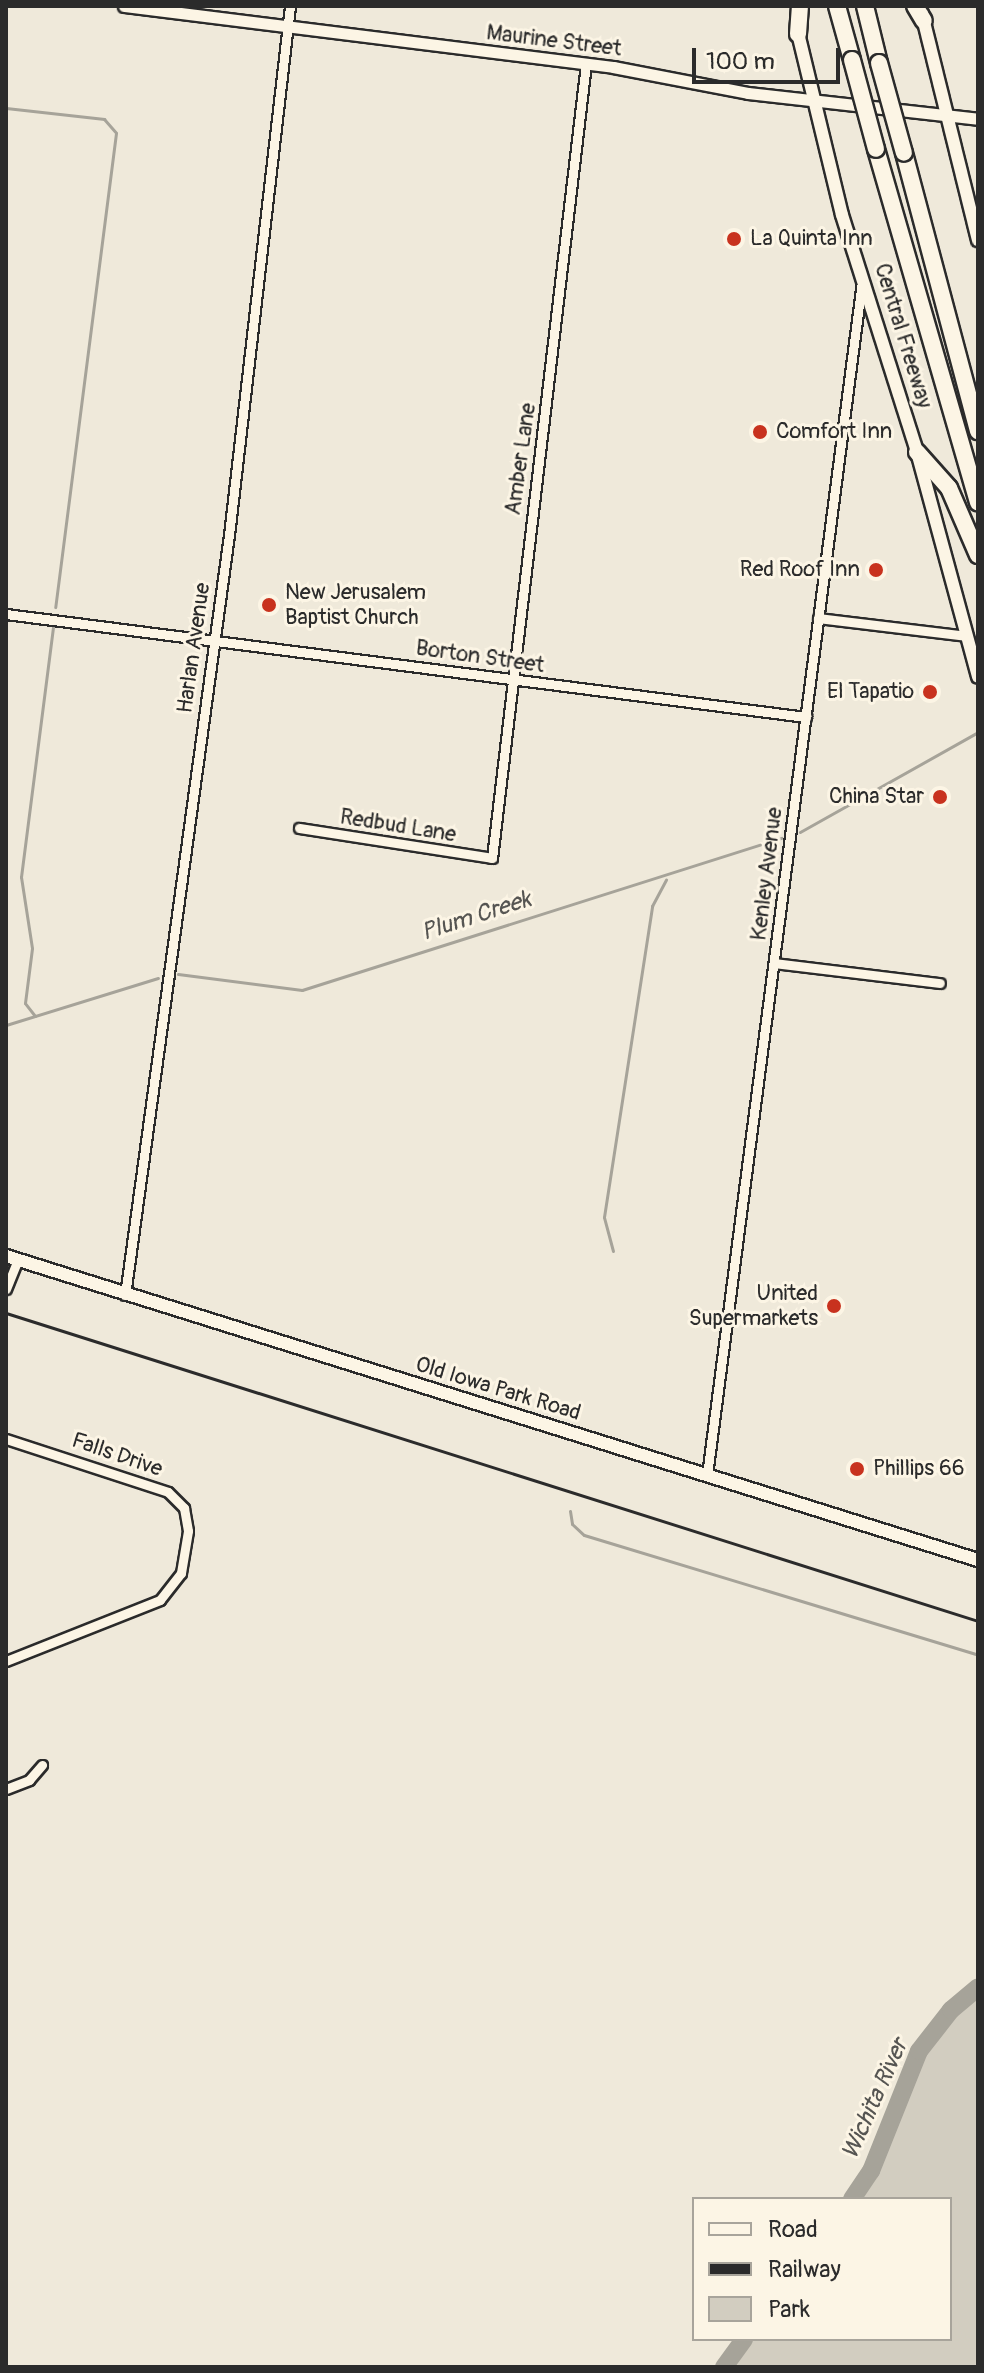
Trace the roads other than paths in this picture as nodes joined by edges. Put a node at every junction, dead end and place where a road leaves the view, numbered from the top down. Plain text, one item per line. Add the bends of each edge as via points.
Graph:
1 (124, 6) edge
2 (290, 6) edge
3 (792, 6) edge
4 (800, 6) edge
5 (837, 6) edge
6 (865, 6) edge
7 (919, 11) edge
8 (287, 29) junction
9 (798, 34) junction
10 (586, 64) junction
11 (813, 100) junction
12 (951, 116) junction
13 (978, 119) edge
14 (978, 240) edge
15 (862, 278) junction
16 (978, 431) edge
17 (917, 452) junction
18 (978, 503) edge
19 (978, 555) edge
20 (6, 614) edge
21 (818, 618) junction
22 (967, 636) junction
23 (213, 641) junction
24 (978, 677) edge
25 (512, 681) junction
26 (806, 717) junction
27 (299, 828) dead end
28 (492, 858) joint
29 (774, 963) junction
30 (940, 983) dead end
31 (12, 1258) edge
32 (6, 1289) edge
33 (125, 1295) junction
34 (6, 1439) edge
35 (707, 1475) junction
36 (978, 1560) edge
37 (6, 1661) edge
38 (42, 1765) dead end
39 (6, 1789) edge

1 - 8 street, Maurine Street
2 - 8 street, Harlan Avenue
3 - 9 main road, Central Freeway
4 - 9 highway
5 - 18 highway, Central Freeway, bridge
6 - 16 highway, Central Freeway, bridge
7 - 12 main road
8 - 10 street, Maurine Street
8 - 23 street, Harlan Avenue
9 - 11 main road, Central Freeway
10 - 11 street, Maurine Street
10 - 25 street, Amber Lane
11 - 12 street, Maurine Street
11 - 15 main road, Central Freeway
12 - 13 street, Maurine Street
12 - 14 main road
15 - 17 main road, Central Freeway
15 - 21 street, Kenley Avenue
17 - 19 highway via 949,488
17 - 22 main road, Central Freeway
20 - 23 street, Borton Street
21 - 22 street
21 - 26 street, Kenley Avenue
22 - 24 main road, Central Freeway
23 - 25 street, Borton Street
23 - 33 street, Harlan Avenue
25 - 26 street, Borton Street
25 - 28 street, Amber Lane
26 - 29 street, Kenley Avenue
27 - 28 street, Redbud Lane
29 - 30 street
29 - 35 street, Kenley Avenue
31 - 32 street
31 - 33 main road, Old Iowa Park Road
33 - 35 main road, Old Iowa Park Road
34 - 37 street, Falls Drive via 168,1492 184,1508 188,1531 181,1573 160,1600
35 - 36 main road, Old Iowa Park Road
38 - 39 street via 29,1780

